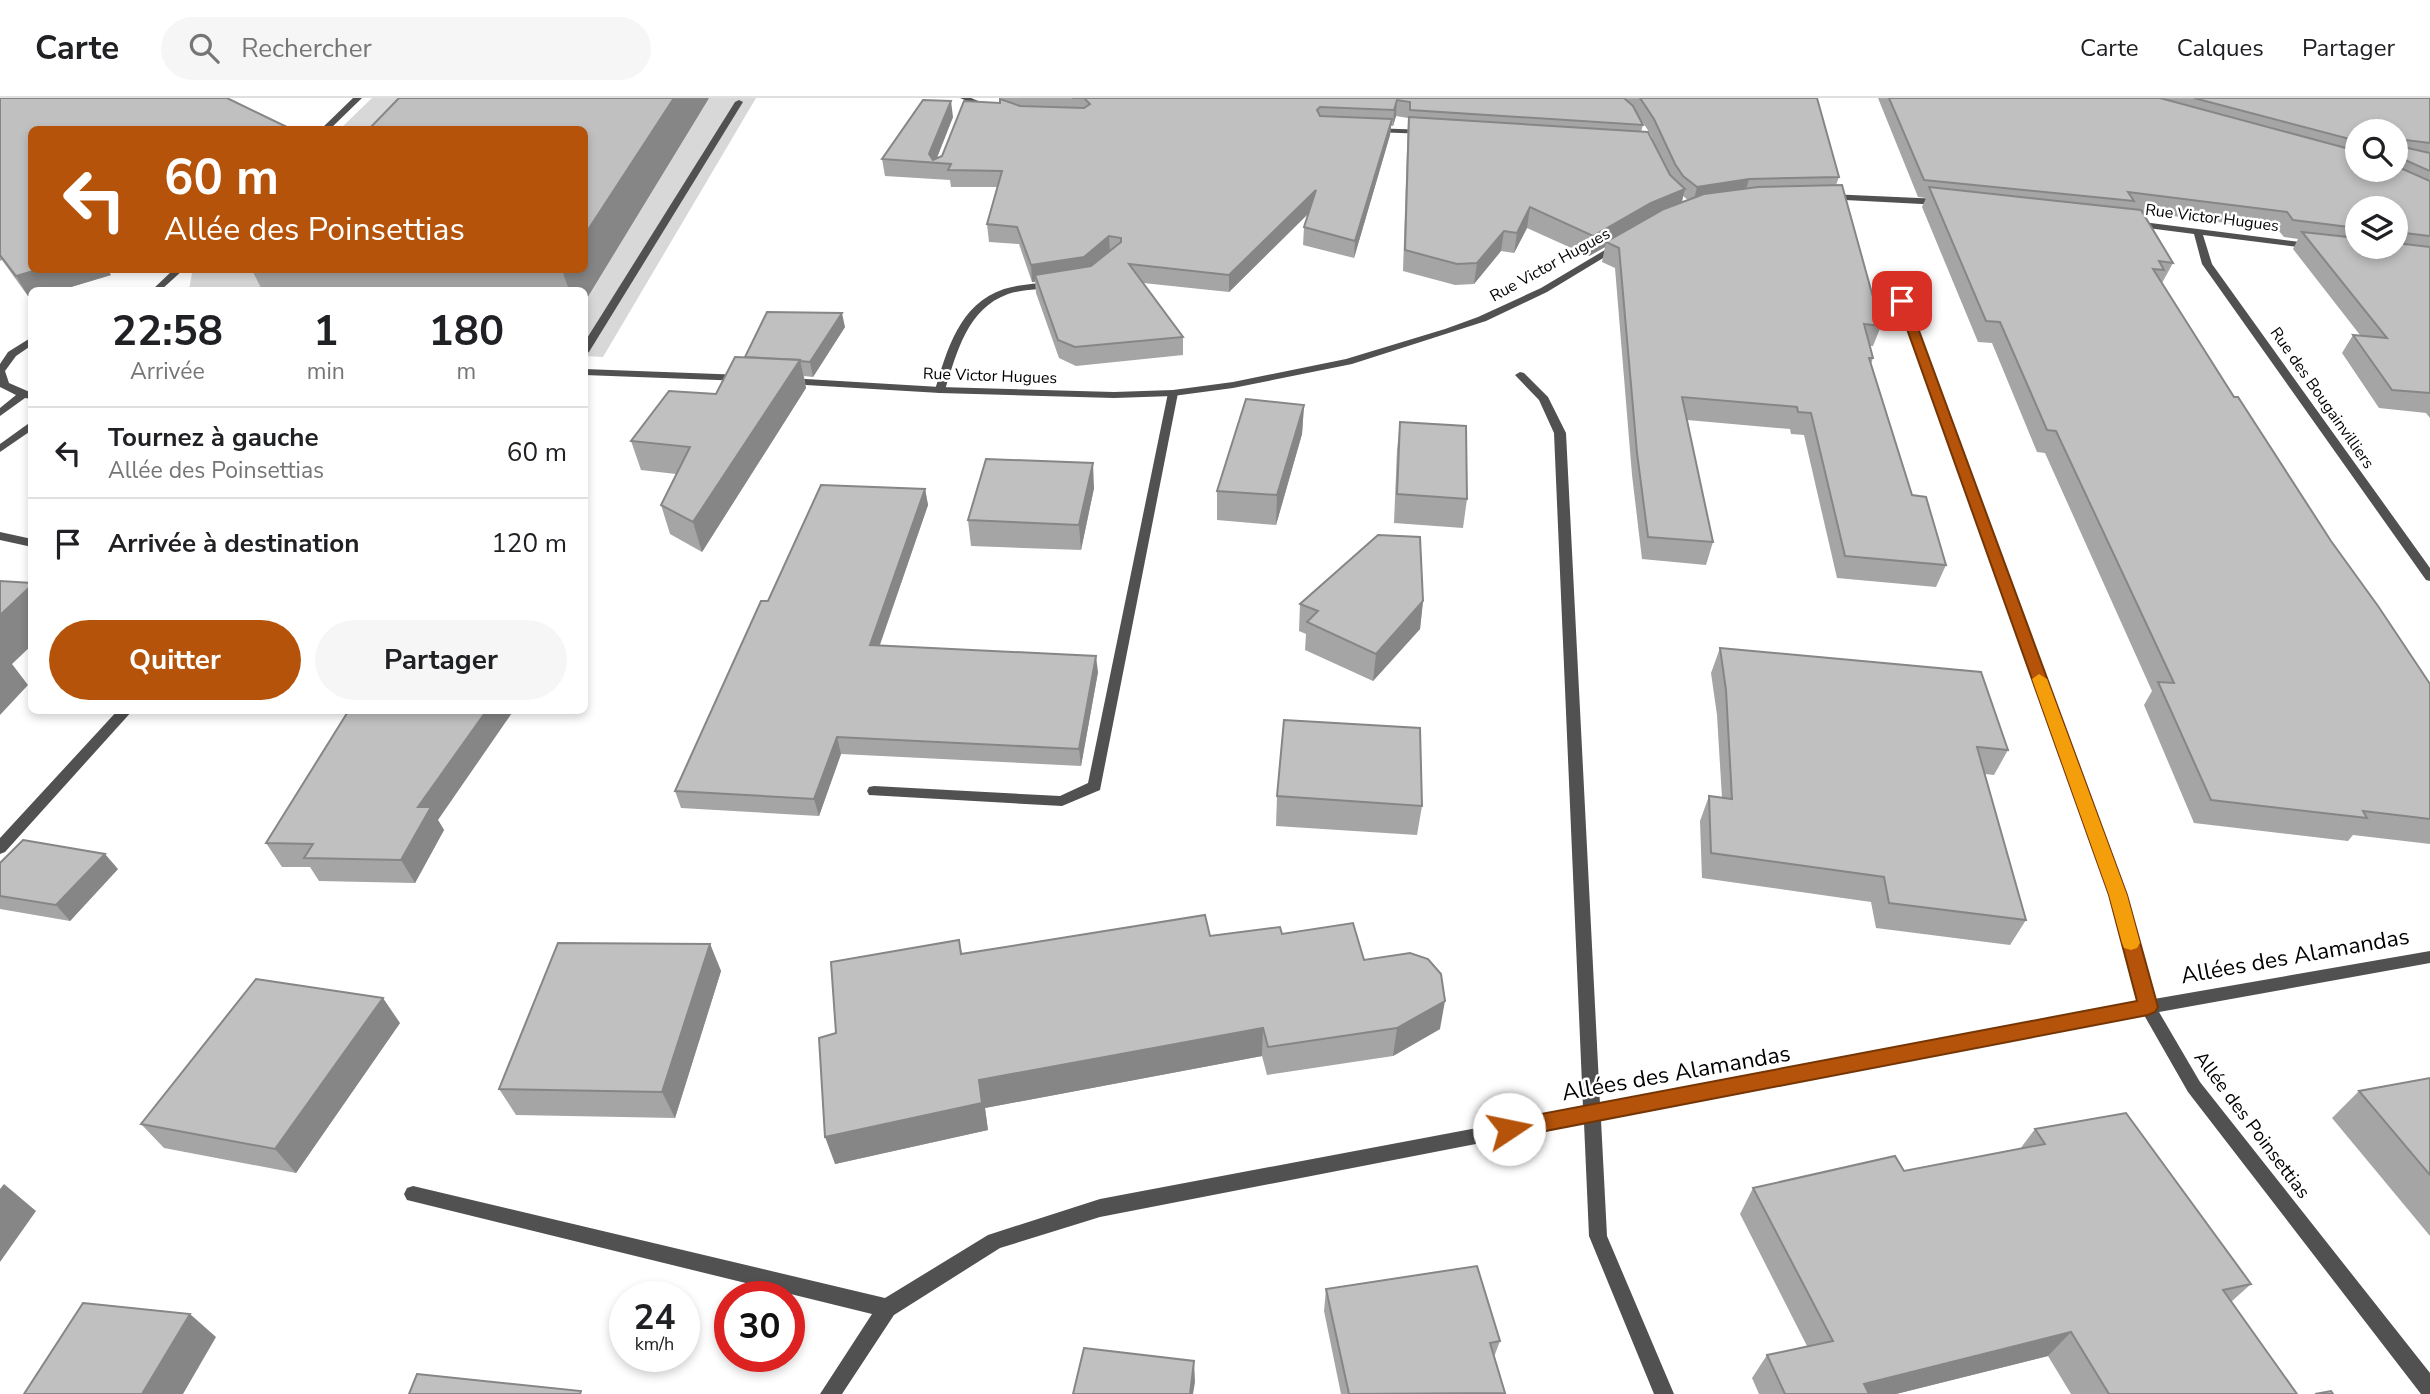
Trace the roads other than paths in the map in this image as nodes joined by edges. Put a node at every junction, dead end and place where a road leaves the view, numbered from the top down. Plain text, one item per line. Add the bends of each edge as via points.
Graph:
1 (358, 98) edge
2 (965, 99) edge
3 (739, 102) dead end
4 (1000, 110) edge
5 (961, 112) edge
6 (328, 126) edge
7 (1363, 130) edge
8 (1432, 132) edge
9 (1816, 197) edge
10 (1949, 203) edge
11 (2118, 222) edge
12 (2198, 232) junction
13 (1632, 238) edge
14 (2330, 248) edge
15 (175, 273) edge
16 (1065, 283) edge
17 (159, 287) edge
18 (1902, 301) dead end
19 (28, 342) edge
20 (588, 346) edge
21 (6, 354) edge
22 (588, 372) edge
23 (1520, 375) dead end
24 (753, 379) edge
25 (779, 380) edge
26 (940, 390) junction
27 (1173, 393) junction
28 (27, 395) edge
29 (0, 413) edge
30 (28, 427) edge
31 (0, 449) edge
32 (0, 536) edge
33 (28, 542) edge
34 (2430, 577) edge
35 (122, 714) edge
36 (874, 791) dead end
37 (0, 848) edge
38 (2430, 957) edge
39 (2148, 1007) junction
40 (1591, 1113) junction
41 (413, 1194) dead end
42 (887, 1308) junction
43 (2430, 1388) edge
44 (830, 1394) edge
45 (1664, 1394) edge

1 - 6 street
2 - 4 street
2 - 5 street
3 - 20 street
7 - 8 street
9 - 10 street
11 - 12 street, Rue Victor Hugues
12 - 14 street, Rue Victor Hugues
12 - 34 street, Rue des Bougainvilliers via 2207,264
13 - 27 street, Rue Victor Hugues via 1544,290 1449,331 1348,362
15 - 17 street
16 - 26 street via 1005,292 977,306 955,339
18 - 39 street, Allée des Poinsettias via 2118,895
19 - 21 street
21 - 28 street via 1,371 4,385
22 - 24 street
23 - 40 street via 1544,399 1560,433
25 - 26 street, Rue Victor Hugues
26 - 27 street, Rue Victor Hugues
27 - 36 street via 1095,786 1062,800
28 - 29 street
30 - 31 street
32 - 33 street
35 - 37 street
38 - 39 street, Allées des Alamandas
39 - 40 street, Allées des Alamandas
39 - 43 street, Allée des Poinsettias via 2194,1087
40 - 42 street, Allées des Alamandas via 1100,1208 995,1241
40 - 45 street via 1598,1236
41 - 42 street
42 - 44 street, Allées des Alamandas

